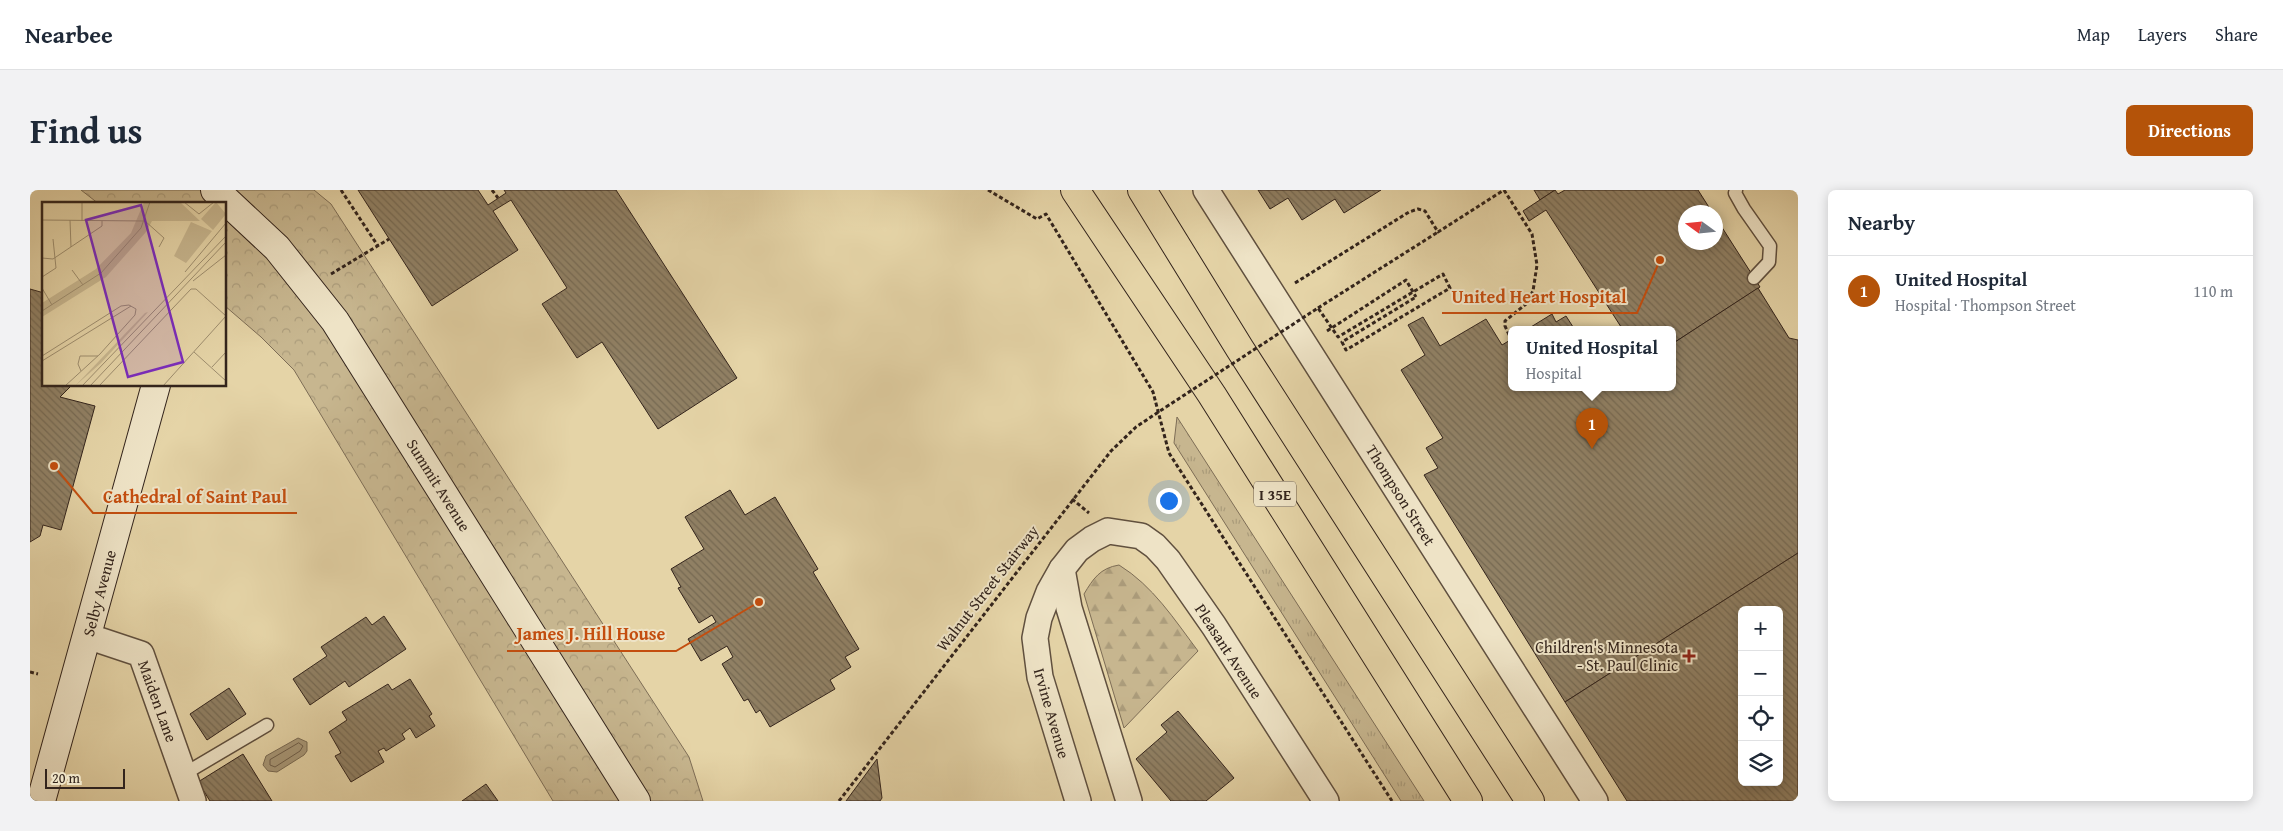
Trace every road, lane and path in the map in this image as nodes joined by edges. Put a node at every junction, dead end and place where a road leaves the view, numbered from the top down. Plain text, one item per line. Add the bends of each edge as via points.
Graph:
1 (214, 190) edge
2 (341, 190) edge
3 (492, 190) edge
4 (988, 190) edge
5 (1075, 190) edge
6 (1142, 190) edge
7 (1206, 190) edge
8 (1504, 190) edge
9 (1736, 190) edge
10 (498, 198) dead end
11 (209, 202) edge
12 (1438, 232) junction
13 (389, 239) dead end
14 (378, 246) junction
15 (1754, 278) dead end
16 (1289, 287) dead end
17 (309, 288) junction
18 (1318, 308) junction
19 (1336, 324) dead end
20 (1508, 333) edge
21 (156, 386) edge
22 (1157, 412) junction
23 (1108, 531) joint
24 (1062, 569) junction
25 (87, 636) junction
26 (30, 672) edge
27 (38, 674) dead end
28 (267, 725) dead end
29 (184, 774) junction
30 (41, 801) edge
31 (193, 801) edge
32 (636, 801) edge
33 (839, 801) edge
34 (1078, 801) edge
35 (1129, 801) edge
36 (1326, 801) edge
37 (1392, 801) edge
38 (1468, 801) edge
39 (1530, 801) edge
40 (1595, 801) edge

1 - 11 street
1 - 17 street, Summit Avenue via 277,248
2 - 14 path
3 - 10 path
4 - 22 path via 1036,219 1046,214 1153,392
5 - 38 highway, I 35E via 1212,395
6 - 39 highway, I 35E via 1240,349
7 - 40 street, Thompson Street
8 - 12 path, Walnut Street Stairway
8 - 20 path via 1532,234 1538,265 1533,290 1526,304 1505,321
9 - 15 lane via 1744,209 1770,246 1768,262
12 - 16 path via 1425,211 1409,212
12 - 18 path, Walnut Street Stairway
13 - 14 path
14 - 17 path
17 - 32 street, Summit Avenue via 336,321
18 - 19 path, bridge via 1338,337 1443,274 1450,288 1346,350 1342,342 1416,297 1406,280
18 - 22 path, Walnut Street Stairway, bridge
21 - 25 street, Selby Avenue
22 - 33 path, Walnut Street Stairway via 1111,451 1072,498
22 - 37 path via 1169,453
23 - 24 street, Irvine Avenue via 1077,550
23 - 36 street, Pleasant Avenue via 1141,536 1168,560
24 - 34 street, Irvine Avenue via 1049,592 1035,638 1040,677
24 - 35 street via 1069,608
25 - 29 street, Maiden Lane via 141,654
25 - 30 street, Selby Avenue
26 - 27 path
28 - 29 lane
29 - 31 street, Maiden Lane

